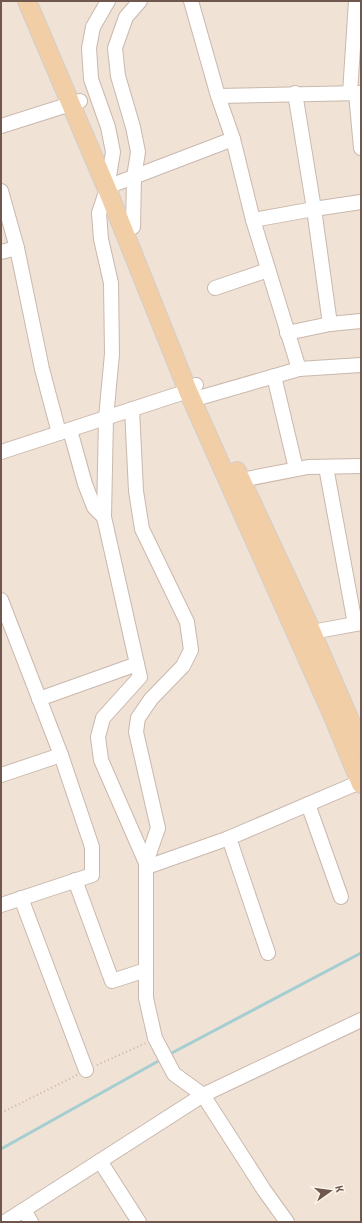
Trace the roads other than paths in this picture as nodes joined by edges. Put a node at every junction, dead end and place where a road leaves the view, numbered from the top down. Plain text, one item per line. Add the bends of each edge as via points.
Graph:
1 (27, 1) edge
2 (38, 1) edge
3 (108, 1) edge
4 (140, 1) edge
5 (191, 1) edge
6 (356, 1) edge
7 (356, 93) edge
8 (295, 94) junction
9 (218, 96) junction
10 (76, 102) junction
11 (1, 126) edge
12 (233, 139) junction
13 (361, 148) edge
14 (134, 177) junction
15 (111, 181) junction
16 (1, 191) edge
17 (361, 202) edge
18 (314, 209) junction
19 (254, 220) junction
20 (133, 227) junction
21 (17, 248) junction
22 (1, 252) edge
23 (268, 270) junction
24 (215, 288) dead end
25 (361, 321) edge
26 (330, 324) junction
27 (288, 333) junction
28 (361, 365) edge
29 (300, 369) junction
30 (274, 376) junction
31 (195, 391) junction
32 (132, 409) junction
33 (106, 418) junction
34 (65, 432) junction
35 (1, 452) edge
36 (326, 466) junction
37 (361, 466) edge
38 (296, 469) junction
39 (241, 480) junction
40 (104, 517) junction
41 (1, 600) edge
42 (358, 624) edge
43 (305, 635) junction
44 (137, 664) junction
45 (39, 699) junction
46 (361, 746) edge
47 (61, 755) junction
48 (1, 775) edge
49 (361, 784) edge
50 (308, 804) junction
51 (229, 838) junction
52 (147, 865) junction
53 (75, 880) junction
54 (341, 897) dead end
55 (21, 898) junction
56 (1, 905) edge
57 (268, 953) dead end
58 (146, 970) junction
59 (361, 1020) edge
60 (86, 1070) dead end
61 (203, 1095) junction
62 (100, 1161) junction
63 (28, 1216) edge
64 (5, 1222) edge
65 (139, 1222) edge
66 (287, 1222) edge

1 - 10 main road
2 - 10 main road
3 - 15 street via 93,27 89,48 91,79 108,127 113,152
4 - 14 street via 126,17 115,48 118,76 138,152
5 - 9 street
6 - 7 street
7 - 8 street
7 - 13 street
8 - 9 street
8 - 18 street
9 - 12 street
10 - 11 street
10 - 15 main road
12 - 14 street
12 - 19 street
14 - 15 street
14 - 20 street
15 - 20 main road
15 - 31 main road
15 - 33 street via 98,212 111,283 112,354
16 - 21 street
17 - 18 street
18 - 19 street
18 - 26 street
19 - 23 street
20 - 31 main road
21 - 22 street
21 - 34 street via 42,369
23 - 24 street
23 - 27 street
25 - 26 street
26 - 27 street
27 - 29 street
28 - 29 street
29 - 30 street
30 - 31 street
30 - 38 street
31 - 32 street
31 - 39 main road
31 - 43 main road
32 - 33 street
32 - 52 street via 136,491 142,529 187,622 191,650 183,666 151,699 138,718 136,732 158,828
33 - 34 street
33 - 40 street
34 - 35 street
34 - 40 street via 94,507
36 - 37 street
36 - 38 street
36 - 42 street
38 - 39 street
39 - 43 main road
40 - 44 street
41 - 45 street
42 - 43 street
43 - 46 main road
43 - 49 main road via 332,714
44 - 45 street
44 - 52 street via 140,677 103,718 98,737 101,760
45 - 47 street
47 - 48 street
47 - 53 street via 92,847 92,875
49 - 50 street
50 - 51 street
50 - 54 street
51 - 52 street
51 - 57 street
52 - 58 street
53 - 55 street
53 - 58 street via 112,981
55 - 56 street
55 - 60 street
58 - 61 street via 146,998 155,1038 174,1074
59 - 61 street
61 - 62 street
61 - 66 street
62 - 63 street
62 - 65 street
63 - 64 street

